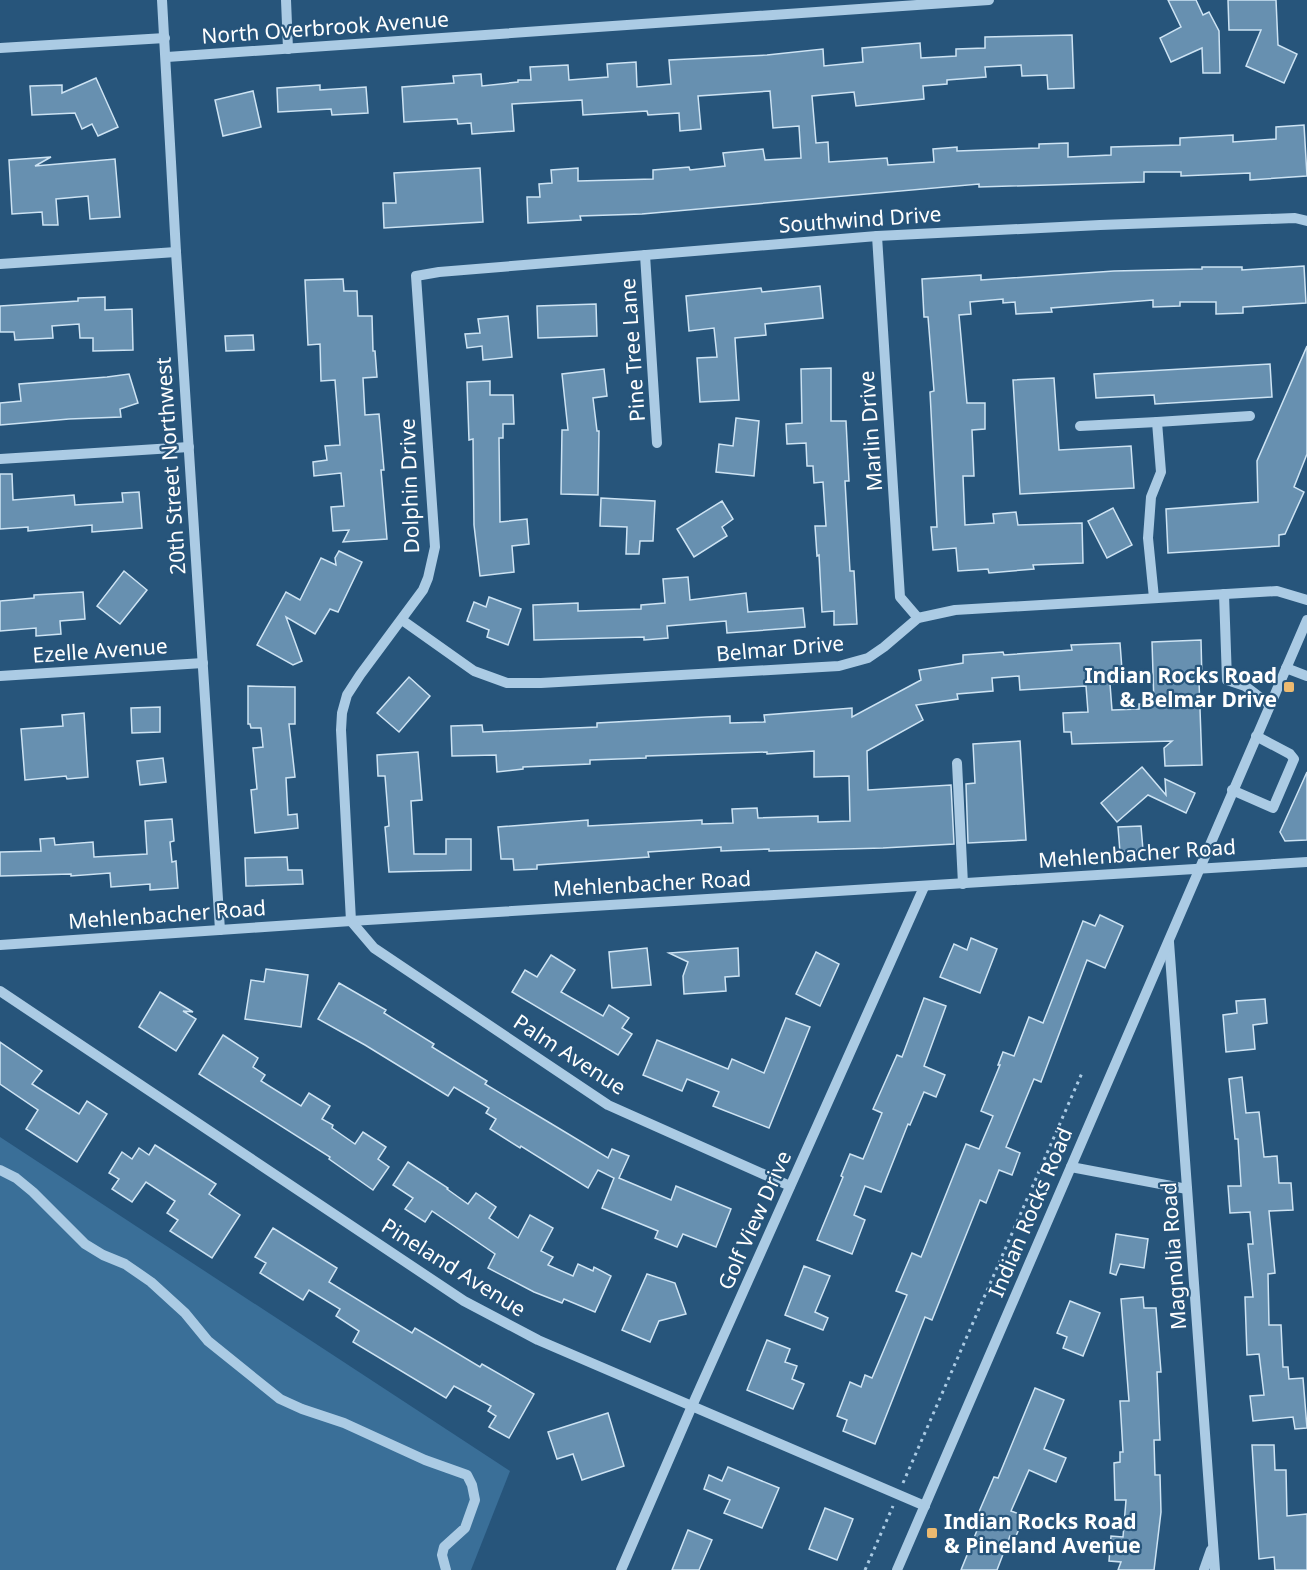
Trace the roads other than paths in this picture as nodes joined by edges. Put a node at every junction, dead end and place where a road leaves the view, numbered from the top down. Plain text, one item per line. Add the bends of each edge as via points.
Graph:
1 (162, 0) edge
2 (286, 0) edge
3 (989, 0) edge
4 (165, 38) junction
5 (0, 48) edge
6 (288, 49) junction
7 (167, 57) junction
8 (1307, 221) edge
9 (877, 236) junction
10 (176, 252) junction
11 (645, 255) junction
12 (0, 264) edge
13 (416, 276) joint
14 (1250, 416) dead end
15 (1157, 422) junction
16 (1080, 426) dead end
17 (657, 443) dead end
18 (189, 447) junction
19 (0, 459) edge
20 (1224, 594) junction
21 (1154, 598) junction
22 (1307, 600) edge
23 (918, 618) junction
24 (402, 620) junction
25 (1306, 625) edge
26 (203, 663) junction
27 (1286, 668) junction
28 (0, 676) edge
29 (1307, 676) edge
30 (1270, 705) junction
31 (1256, 736) junction
32 (957, 763) dead end
33 (1232, 790) junction
34 (1307, 862) edge
35 (1198, 869) junction
36 (963, 884) junction
37 (924, 887) junction
38 (351, 921) junction
39 (220, 930) junction
40 (1169, 939) junction
41 (0, 945) edge
42 (0, 991) edge
43 (1071, 1167) junction
44 (0, 1170) edge
45 (790, 1186) junction
46 (1187, 1189) junction
47 (692, 1406) junction
48 (925, 1506) junction
49 (1213, 1545) junction
50 (446, 1570) edge
51 (621, 1570) edge
52 (897, 1570) edge
53 (1204, 1570) edge
54 (1215, 1570) edge

1 - 4 street, 20th Street Northwest
2 - 6 street
3 - 6 street, North Overbrook Avenue
4 - 5 street
4 - 7 street, 20th Street Northwest
6 - 7 street, North Overbrook Avenue
7 - 10 street, 20th Street Northwest
8 - 9 street, Southwind Drive via 1100,225
9 - 11 street, Southwind Drive
9 - 23 street, Marlin Drive via 900,597
10 - 12 street
10 - 18 street, 20th Street Northwest
11 - 13 street, Southwind Drive
11 - 17 street, Pine Tree Lane
13 - 24 street, Dolphin Drive via 435,547 423,590
14 - 15 street
15 - 16 street
15 - 21 street via 1161,472 1151,496 1148,538
18 - 19 street
18 - 26 street, 20th Street Northwest
20 - 21 street, Belmar Drive
20 - 22 street, Belmar Drive via 1278,591
20 - 30 street via 1227,680 1245,686
21 - 23 street, Belmar Drive via 956,610
23 - 24 street, Belmar Drive via 868,658 839,666 541,683 507,683 474,671
24 - 38 street, Dolphin Drive via 347,695 342,713
25 - 27 street, Indian Rocks Road
26 - 28 street, Ezelle Avenue
26 - 39 street, 20th Street Northwest
27 - 29 street
27 - 30 street, Indian Rocks Road
30 - 31 street, Indian Rocks Road
31 - 33 street, Indian Rocks Road
31 - 33 street via 1294,759 1273,808
32 - 36 street
33 - 35 street, Indian Rocks Road
34 - 35 street, Mehlenbacher Road
35 - 36 street, Mehlenbacher Road
35 - 40 street, Indian Rocks Road
36 - 37 street, Mehlenbacher Road
37 - 38 street, Mehlenbacher Road
37 - 45 street, Golf View Drive
38 - 39 street, Mehlenbacher Road
38 - 45 street, Palm Avenue via 374,948 608,1105
39 - 41 street, Mehlenbacher Road
40 - 43 street, Indian Rocks Road
40 - 46 street, Magnolia Road
42 - 47 street, Pineland Avenue via 464,1301 538,1340
43 - 46 street
43 - 48 street, Indian Rocks Road
44 - 50 street via 33,1192 85,1244 151,1282 208,1341 280,1399 467,1475 475,1500 465,1528 444,1547
45 - 47 street, Golf View Drive
46 - 49 street, Magnolia Road
47 - 48 street, Pineland Avenue
47 - 51 street, Golf View Drive
48 - 52 street, Indian Rocks Road
49 - 53 street
49 - 54 street, Magnolia Road

